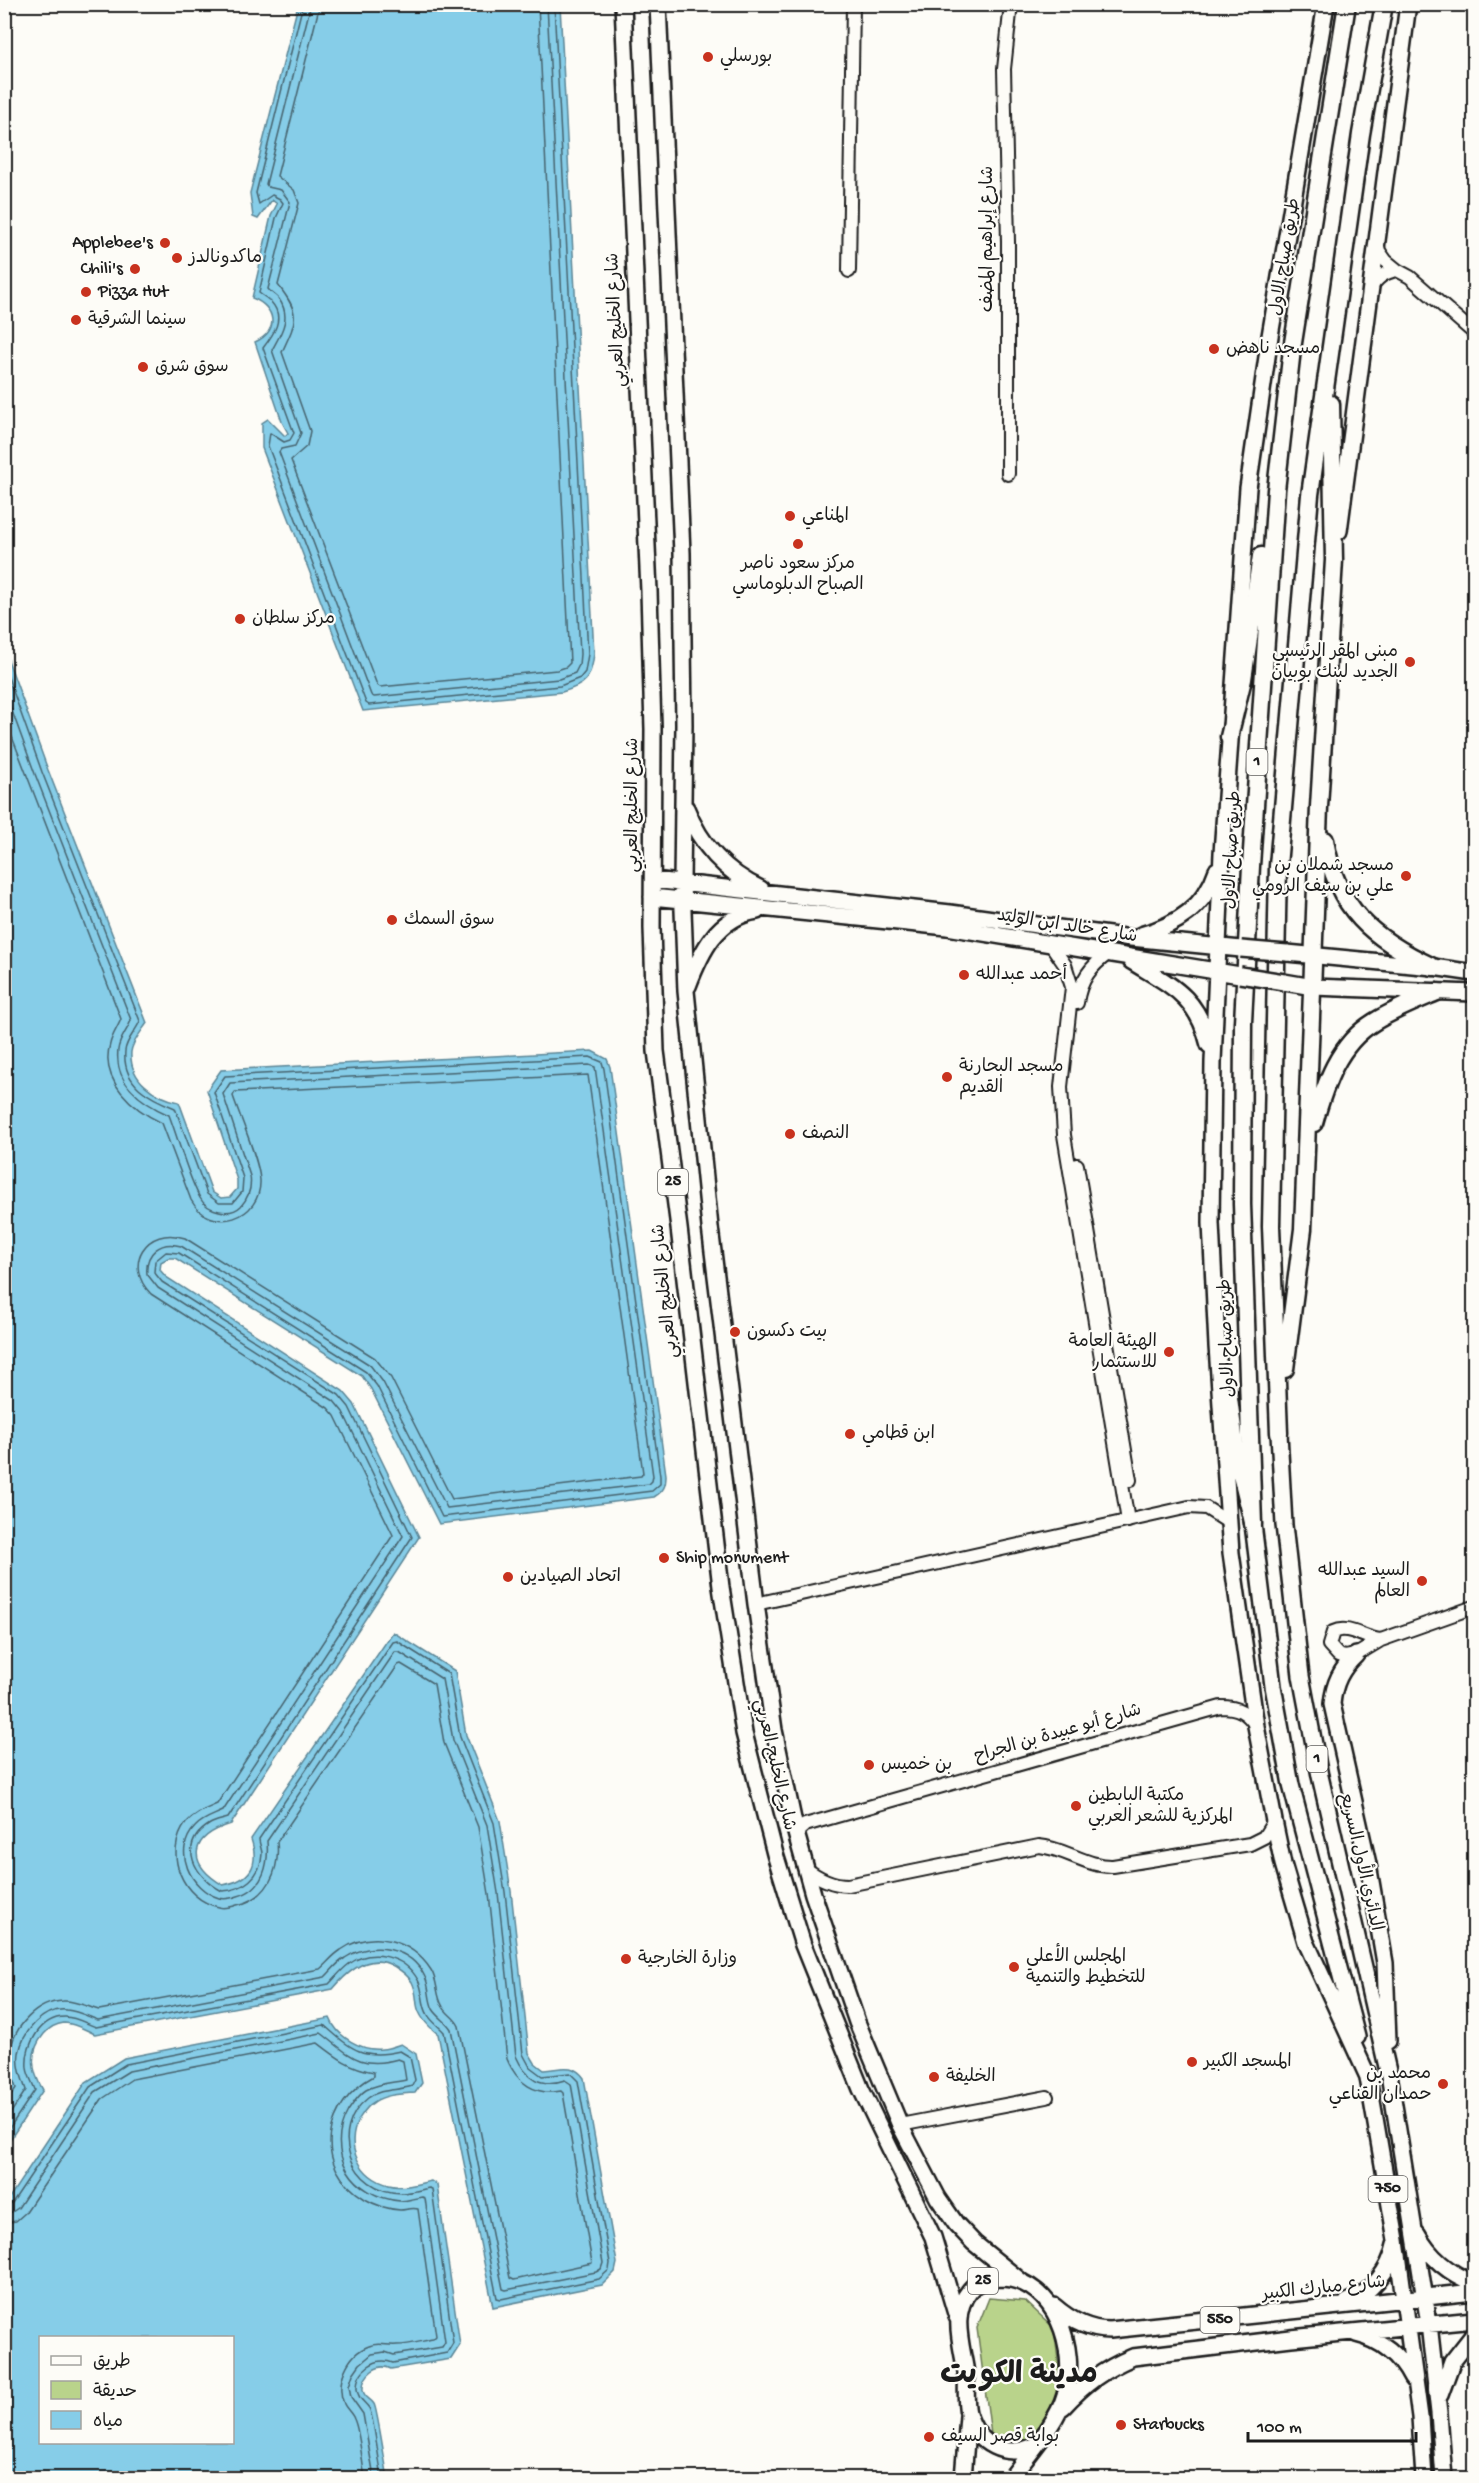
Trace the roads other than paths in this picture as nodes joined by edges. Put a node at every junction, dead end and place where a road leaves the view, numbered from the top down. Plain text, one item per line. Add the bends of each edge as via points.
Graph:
1 (621, 4) edge
2 (658, 4) edge
3 (853, 4) edge
4 (1011, 4) edge
5 (1326, 4) edge
6 (1347, 4) edge
7 (1384, 4) edge
8 (1408, 4) edge
9 (1376, 239) junction
10 (1397, 270) junction
11 (849, 271) dead end
12 (1369, 290) junction
13 (1474, 333) edge
14 (1330, 354) junction
15 (1008, 474) dead end
16 (1276, 490) junction
17 (1334, 560) junction
18 (1229, 737) junction
19 (683, 801) junction
20 (1319, 807) junction
21 (1222, 853) junction
22 (653, 880) junction
23 (682, 884) junction
24 (652, 897) junction
25 (683, 900) junction
26 (769, 901) junction
27 (1131, 938) junction
28 (1050, 943) junction
29 (1217, 946) junction
30 (1116, 955) junction
31 (1314, 956) junction
32 (1433, 967) junction
33 (1216, 971) junction
34 (1474, 973) edge
35 (1312, 987) junction
36 (686, 991) junction
37 (1437, 992) junction
38 (1474, 993) edge
39 (1075, 994) junction
40 (1213, 1062) junction
41 (1307, 1147) junction
42 (1211, 1223) junction
43 (1279, 1412) junction
44 (1279, 1433) joint
45 (1132, 1520) junction
46 (1228, 1522) junction
47 (1253, 1524) junction
48 (756, 1604) junction
49 (1474, 1607) edge
50 (1381, 1640) junction
51 (1356, 1655) junction
52 (1256, 1726) junction
53 (1274, 1821) junction
54 (796, 1833) junction
55 (805, 1868) junction
56 (1369, 2079) junction
57 (1390, 2080) junction
58 (1047, 2097) dead end
59 (900, 2124) junction
60 (1412, 2225) junction
61 (1396, 2240) junction
62 (1022, 2282) junction
63 (1474, 2283) edge
64 (1474, 2292) edge
65 (1045, 2297) junction
66 (1425, 2297) junction
67 (1404, 2300) junction
68 (1338, 2305) junction
69 (957, 2317) junction
70 (1231, 2319) junction
71 (1474, 2320) edge
72 (1429, 2324) junction
73 (1408, 2326) junction
74 (1350, 2332) junction
75 (1474, 2334) edge
76 (1200, 2349) junction
77 (1417, 2399) junction
78 (1059, 2412) junction
79 (968, 2413) junction
80 (1439, 2413) junction
81 (1034, 2446) junction
82 (963, 2478) edge
83 (1011, 2478) edge
84 (1424, 2478) edge
85 (1444, 2478) edge

1 - 22 main road, شارع الخليج العربي / 25 via 649,591
2 - 19 main road, شارع الخليج العربي / 25 via 682,553
3 - 11 street
4 - 15 street, شارع إبراهيم المضف via 1004,69
5 - 18 main road, طريق صباح الاول / 750 via 1248,488
6 - 16 highway, طريق صباح الاول / 1 via 1292,349
7 - 14 highway, 1
8 - 9 main road
9 - 10 street via 1379,251
9 - 12 main road
10 - 12 street via 1376,279
10 - 13 street
12 - 17 main road
14 - 17 highway
14 - 43 highway, 1 via 1310,495 1278,866 1271,1226
16 - 18 highway via 1264,537 1243,679
16 - 47 highway, طريق صباح الاول / 1 via 1243,1022 1242,1204
17 - 20 highway
18 - 21 main road, طريق صباح الاول / 750
19 - 23 main road, شارع الخليج العربي / 25
19 - 26 main road via 692,823 716,857
20 - 31 highway
20 - 32 highway via 1331,872 1347,901 1380,938
21 - 27 main road via 1212,886 1192,912 1164,928
21 - 29 main road, طريق صباح الاول / 750
22 - 23 main road, شارع خالد ابن الوليد
22 - 24 main road, شارع الخليج العربي / 25
23 - 25 main road, شارع الخليج العربي / 25
23 - 26 main road, شارع خالد ابن الوليد
24 - 25 main road, شارع خالد ابن الوليد
24 - 69 main road, شارع الخليج العربي / 25 via 656,1051 721,1587 744,1733 803,1945 861,2089 933,2237
25 - 26 main road, شارع خالد ابن الوليد
25 - 36 main road, شارع الخليج العربي / 25
26 - 27 main road, شارع خالد ابن الوليد via 917,909
26 - 28 main road, شارع خالد ابن الوليد
26 - 36 main road via 735,918 711,938
27 - 29 main road, شارع خالد ابن الوليد
28 - 30 main road, شارع خالد ابن الوليد
28 - 39 street via 1065,964
29 - 31 main road, شارع خالد ابن الوليد, bridge
29 - 33 main road, طريق صباح الاول / 750
30 - 33 main road, شارع خالد ابن الوليد
30 - 39 street via 1088,972
30 - 40 main road via 1176,987 1195,1008
31 - 32 main road, شارع خالد ابن الوليد
31 - 35 highway
32 - 34 main road, شارع خالد ابن الوليد
33 - 35 main road, شارع خالد ابن الوليد, bridge
33 - 40 main road, طريق صباح الاول / 750
35 - 37 main road, شارع خالد ابن الوليد
35 - 41 highway
36 - 48 main road, شارع الخليج العربي / 25 via 708,1215
37 - 38 main road, شارع خالد ابن الوليد
37 - 41 highway via 1373,1022 1350,1042 1336,1061
39 - 45 street via 1061,1087 1064,1135
40 - 42 main road, طريق صباح الاول / 750
41 - 43 highway via 1303,1229
42 - 46 main road, طريق صباح الاول / 750
42 - 47 main road via 1238,1464
43 - 44 highway, 1
44 - 57 main road, الدائري الأول السريع / 1 via 1284,1524 1302,1676 1320,1776
45 - 46 street via 1197,1507 1214,1511
45 - 48 street
46 - 52 main road, 750
47 - 56 main road, 1 via 1273,1686 1291,1785
48 - 54 main road, شارع الخليج العربي / 25 via 774,1730
49 - 50 street
50 - 51 street
50 - 51 street via 1347,1629 1333,1632 1329,1645 1333,1652 1345,1657
51 - 57 main road via 1337,1679 1332,1704 1368,1864 1385,1963
52 - 53 main road, 750
52 - 54 street, شارع أبو عبيدة بن الجراح via 1248,1714 1221,1707 805,1825
53 - 55 street via 1264,1837 1250,1844 1113,1866 1096,1865 1039,1846 848,1885 825,1881
53 - 56 main road, 750 via 1306,1942
54 - 55 main road, شارع الخليج العربي / 25
55 - 59 main road, شارع الخليج العربي / 25 via 857,2022
56 - 61 main road, 750
57 - 60 main road, الدائري الأول السريع / 750
58 - 59 street
59 - 62 main road, شارع الخليج العربي / 25 via 938,2198 956,2224
60 - 63 main road via 1439,2262
60 - 66 main road, الدائري الأول السريع / 750
61 - 67 main road, 750
61 - 68 main road via 1389,2265 1377,2281 1362,2295
62 - 65 main road, 25
62 - 69 main road, 25 via 999,2278 982,2281 969,2291
64 - 66 main road, شارع مبارك الكبير / 550
65 - 70 main road, شارع مبارك الكبير / 550 via 1074,2321 1102,2331
65 - 78 main road, 25 via 1059,2321 1066,2348 1066,2393
66 - 67 main road, شارع مبارك الكبير / 550
66 - 72 main road, الدائري الأول السريع
67 - 68 main road, شارع مبارك الكبير / 550
67 - 73 main road
68 - 70 main road, شارع مبارك الكبير / 550
69 - 79 main road, 25
70 - 76 main road via 1181,2334 1182,2344
71 - 72 main road, 550
72 - 73 main road, 550
72 - 80 main road, الدائري الأول السريع
73 - 74 main road, 550
73 - 77 main road
74 - 76 main road, 550
74 - 77 main road via 1382,2343 1395,2354 1406,2367
75 - 80 main road via 1448,2370
76 - 78 main road, 550 via 1133,2357 1110,2366 1082,2386
77 - 84 main road
78 - 81 main road, 25
79 - 81 main road, 25 via 981,2438 995,2448 1018,2452
79 - 82 main road, 25
80 - 85 main road
81 - 83 main road, 25

